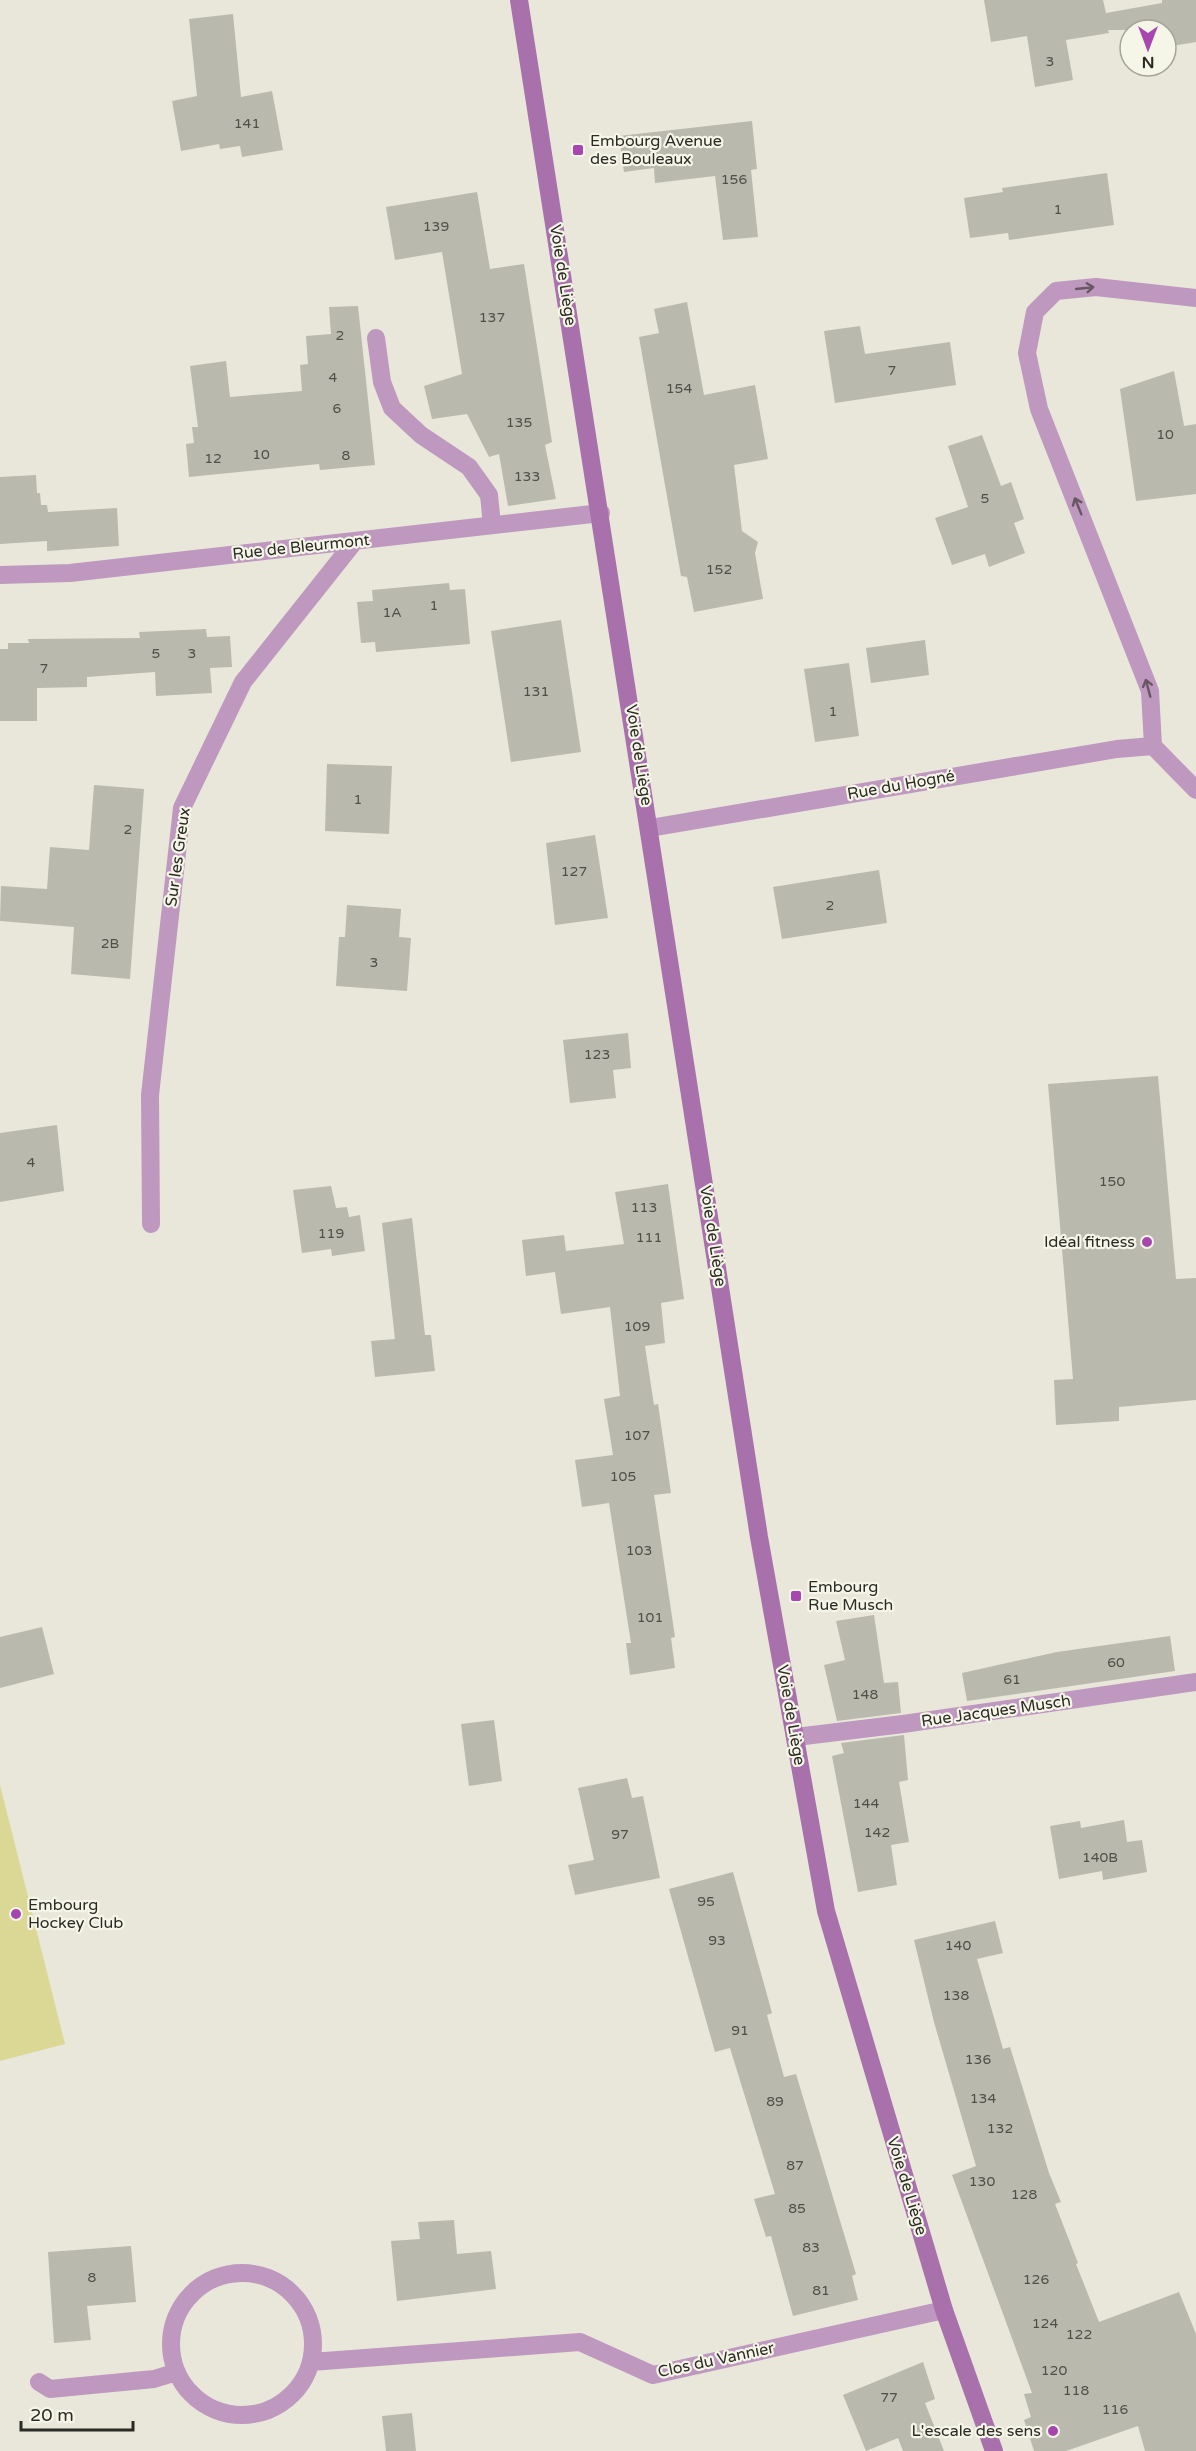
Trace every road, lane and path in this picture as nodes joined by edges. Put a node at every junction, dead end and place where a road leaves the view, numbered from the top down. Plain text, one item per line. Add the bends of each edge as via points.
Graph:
1 (519, 0) edge
2 (1196, 297) edge
3 (376, 338) dead end
4 (601, 513) junction
5 (492, 525) junction
6 (355, 542) junction
7 (0, 575) edge
8 (1153, 746) junction
9 (1196, 790) edge
10 (650, 828) junction
11 (151, 1224) dead end
12 (1196, 1682) edge
13 (796, 1737) junction
14 (944, 2310) junction
15 (311, 2362) junction
16 (177, 2372) junction
17 (39, 2382) dead end
18 (994, 2451) edge

1 - 4 street, Voie de Liège
8 -> 2 street via 1150,691 1039,409 1026,353 1035,312 1056,291 1096,287
3 - 5 street via 382,382 392,408 421,435 469,467 489,495
4 - 5 street, Rue de Bleurmont
4 - 10 street, Voie de Liège
5 - 6 street, Rue de Bleurmont
6 - 7 street, Rue de Bleurmont via 70,573
6 - 11 street, Sur les Greux via 243,682 182,808 150,1095
8 - 9 street
8 - 10 street, Rue du Hogné via 1117,748
10 - 13 street, Voie de Liège via 759,1537
12 - 13 street, Rue Jacques Musch
13 - 14 street, Voie de Liège via 826,1911
14 - 15 street, Clos du Vannier via 653,2375 580,2342
14 - 18 street, Voie de Liège
15 - 16 street via 307,2375 292,2395 280,2405 256,2414 236,2415 212,2409 199,2401
15 - 16 street via 310,2322 298,2300 264,2276 245,2273 220,2277 191,2295 177,2315 172,2333 172,2357
16 - 17 street via 154,2379 50,2389

